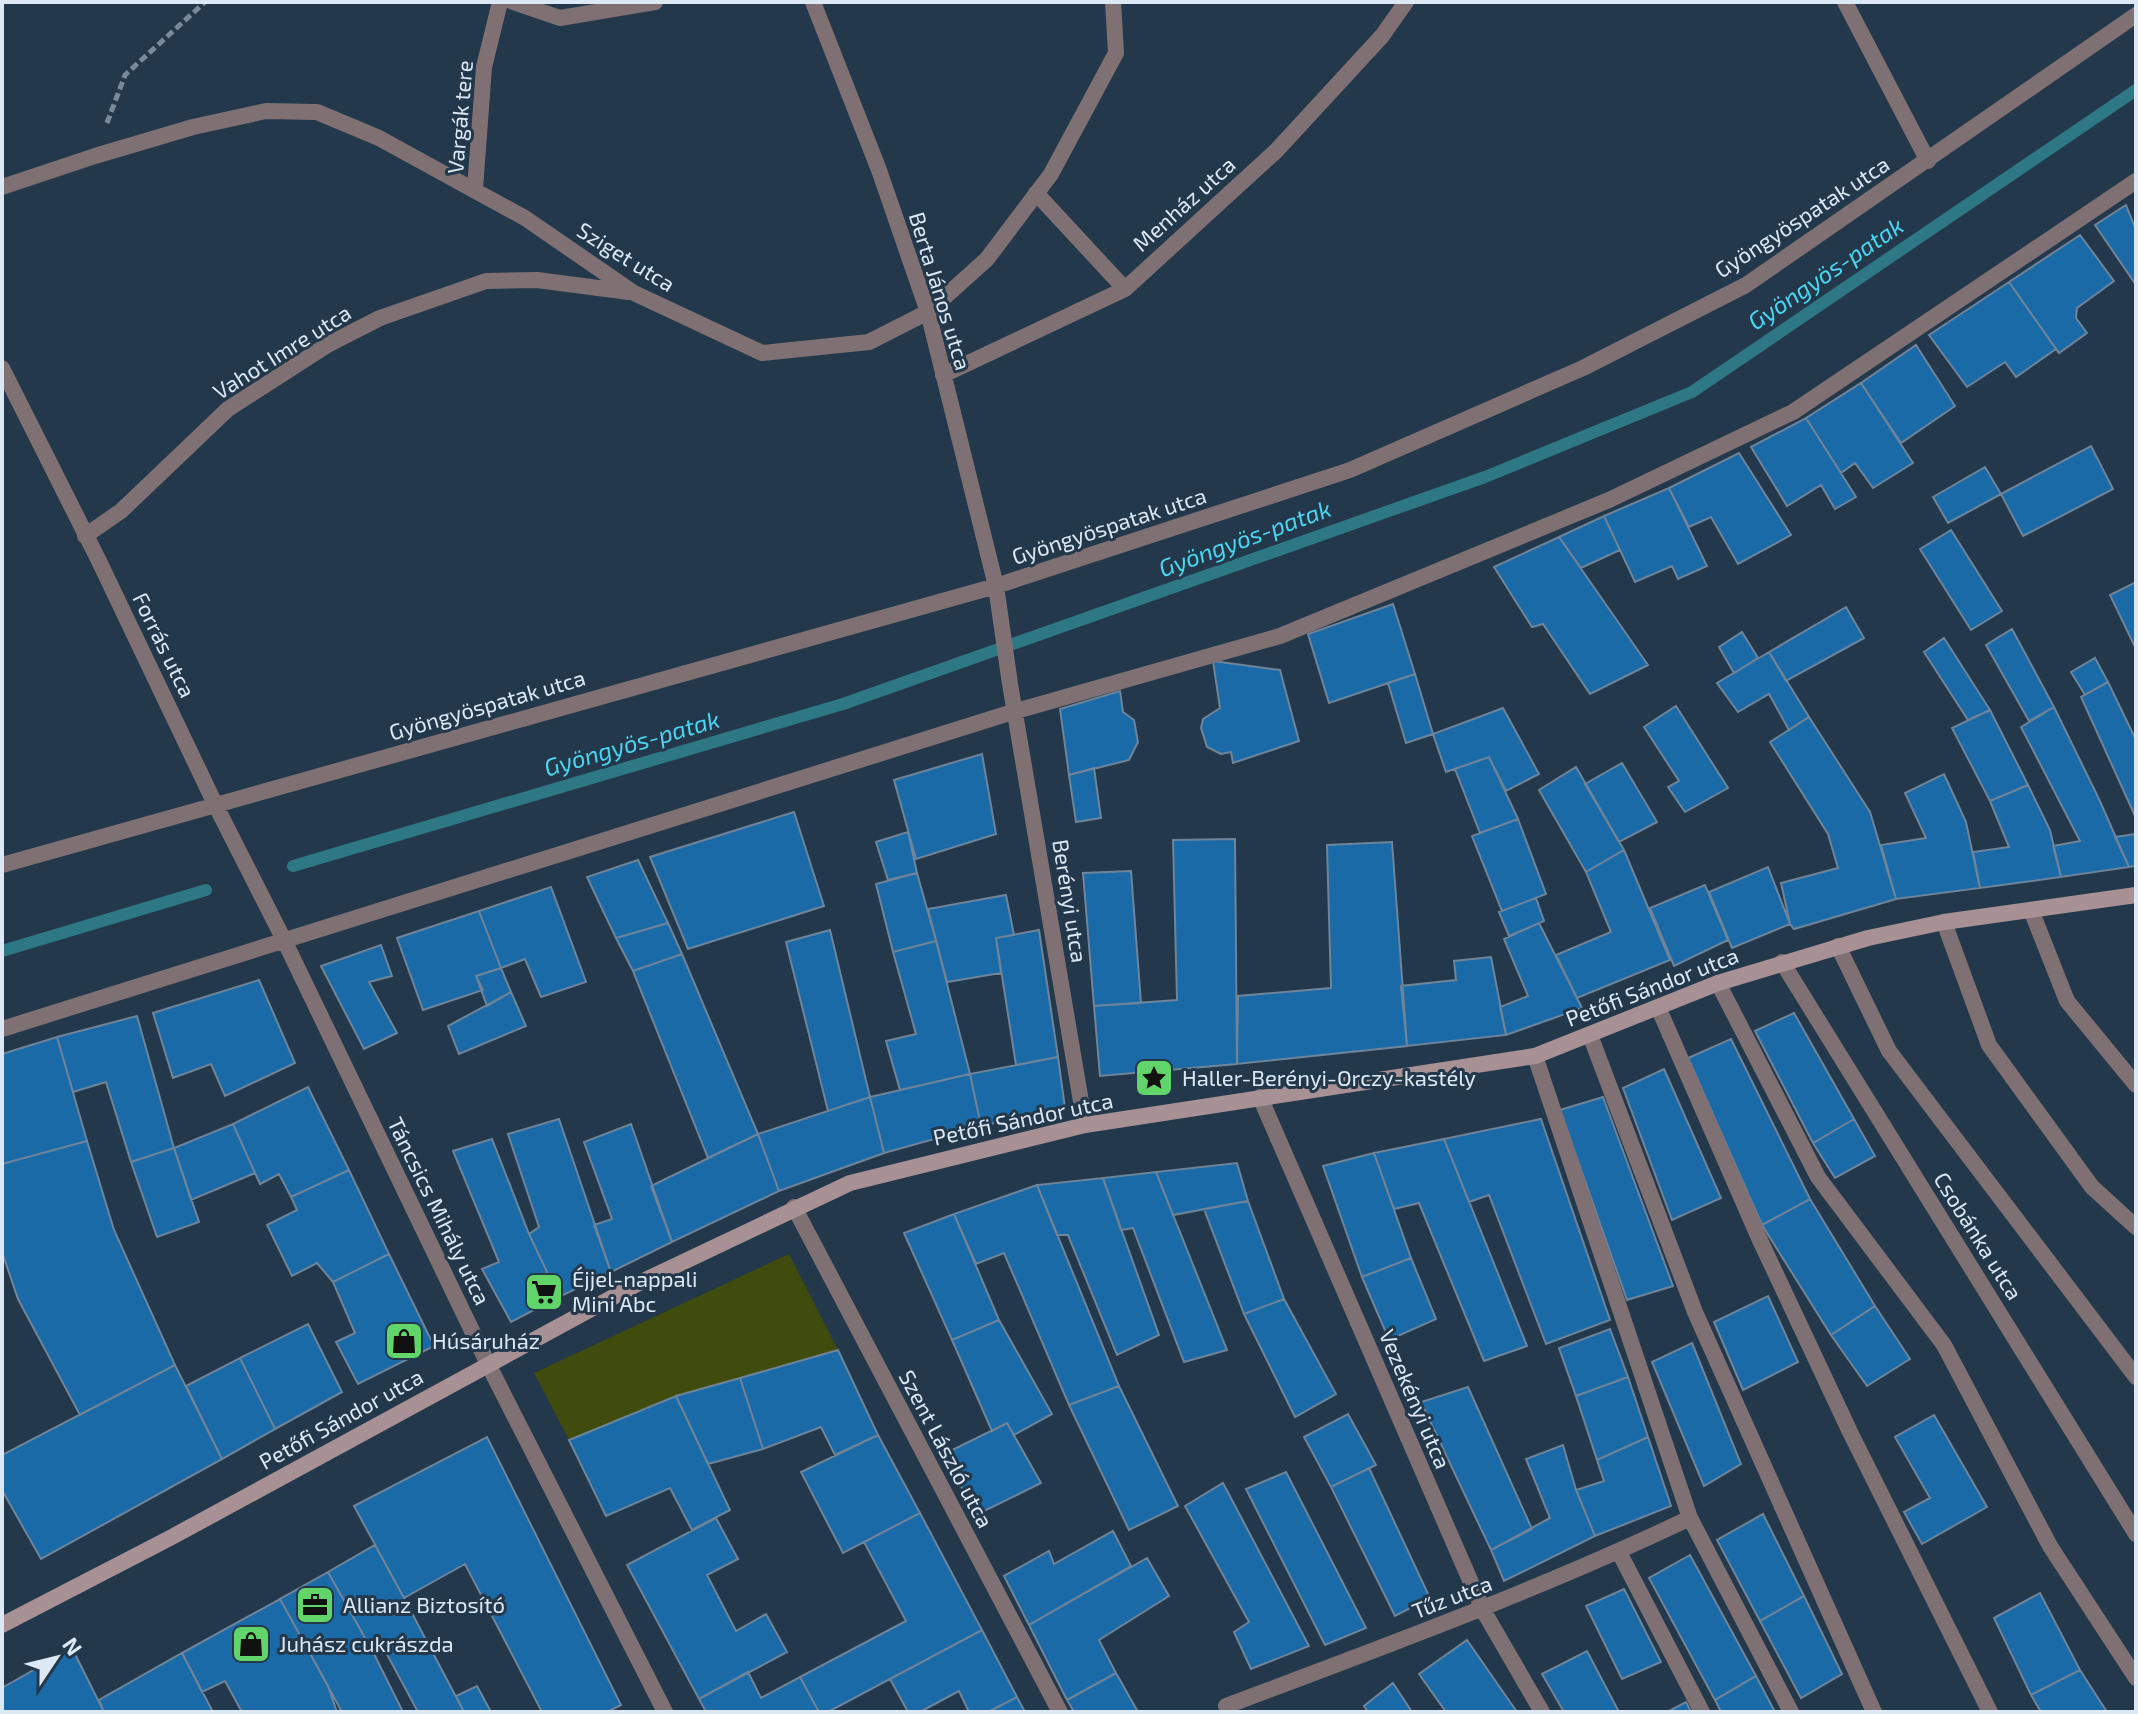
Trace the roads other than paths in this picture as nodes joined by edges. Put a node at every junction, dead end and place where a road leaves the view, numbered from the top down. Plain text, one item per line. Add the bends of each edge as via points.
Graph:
1 (500, 2) edge
2 (513, 2) edge
3 (655, 2) edge
4 (813, 2) edge
5 (1113, 2) edge
6 (1406, 2) edge
7 (1845, 2) edge
8 (2136, 15) edge
9 (1928, 161) junction
10 (2136, 181) edge
11 (2, 187) edge
12 (475, 189) junction
13 (1036, 193) junction
14 (1125, 289) junction
15 (634, 293) junction
16 (928, 312) junction
17 (2, 368) edge
18 (943, 375) junction
19 (85, 536) junction
20 (997, 593) junction
21 (1010, 684) joint
22 (1016, 711) junction
23 (215, 804) junction
24 (2, 865) edge
25 (2136, 895) edge
26 (2031, 910) junction
27 (1944, 922) junction
28 (285, 942) junction
29 (1838, 946) junction
30 (1782, 962) junction
31 (1718, 983) junction
32 (1658, 1007) junction
33 (2, 1029) edge
34 (1590, 1035) junction
35 (1535, 1056) junction
36 (2136, 1085) edge
37 (1260, 1097) junction
38 (1085, 1125) junction
39 (794, 1207) junction
40 (2136, 1227) edge
41 (488, 1364) junction
42 (2136, 1377) edge
43 (1690, 1518) junction
44 (2136, 1534) edge
45 (1619, 1552) junction
46 (1483, 1610) junction
47 (2, 1625) edge
48 (2136, 1678) edge
49 (1226, 1706) dead end
50 (665, 1712) edge
51 (1060, 1712) edge
52 (1542, 1712) edge
53 (1702, 1712) edge
54 (1791, 1712) edge
55 (1874, 1712) edge
56 (1990, 1712) edge

1 - 12 street, Vargák tere via 484,67
2 - 3 street via 560,18
4 - 16 street, Berta János utca
5 - 13 street, Sziget utca via 1116,53
6 - 14 street, Menház utca via 1382,36 1276,151
7 - 9 street
8 - 9 street, Gyöngyöspatak utca
9 - 20 street, Gyöngyöspatak utca via 1746,285 1583,368 1350,470
10 - 22 street via 1793,412 1609,500 1280,636
11 - 12 street, Sziget utca via 193,127 266,111 317,112
12 - 15 street, Sziget utca
13 - 14 street
13 - 16 street, Sziget utca via 987,259
14 - 18 street, Menház utca
15 - 16 street, Sziget utca via 762,353 869,342
15 - 19 street, Vahot Imre utca via 537,280 486,281 380,318 228,409 154,482
16 - 18 street, Berta János utca
17 - 19 street, Forrás utca
18 - 20 street, Berta János utca
19 - 23 street, Forrás utca
20 - 21 street, Berta János utca
20 - 23 street, Gyöngyöspatak utca
21 - 22 street, Berényi utca
22 - 28 street
22 - 38 street, Berényi utca
23 - 24 street, Gyöngyöspatak utca
23 - 28 street, Forrás utca
25 - 26 street, Petőfi Sándor utca
26 - 27 street, Petőfi Sándor utca
26 - 36 street via 2067,1001
27 - 29 street, Petőfi Sándor utca
27 - 40 street via 1989,1045 2092,1187
28 - 33 street
28 - 41 street, Táncsics Mihály utca
29 - 30 street, Petőfi Sándor utca
29 - 42 street via 1889,1051
30 - 31 street, Petőfi Sándor utca
30 - 44 street, Csobánka utca
31 - 32 street, Petőfi Sándor utca
31 - 48 street via 1818,1177 1944,1345 2050,1546
32 - 34 street, Petőfi Sándor utca
32 - 56 street via 1850,1432
34 - 35 street, Petőfi Sándor utca
34 - 55 street via 1695,1312
35 - 37 street, Petőfi Sándor utca
35 - 43 street
37 - 38 street, Petőfi Sándor utca
37 - 46 street, Vezekényi utca
38 - 39 street, Petőfi Sándor utca via 850,1183
39 - 41 street, Petőfi Sándor utca
39 - 51 street, Szent László utca
41 - 47 street, Petőfi Sándor utca
41 - 50 street, Táncsics Mihály utca
43 - 45 street, Tűz utca
43 - 54 street
45 - 46 street, Tűz utca
45 - 53 street
46 - 49 street, Tűz utca
46 - 52 street, Vezekényi utca

